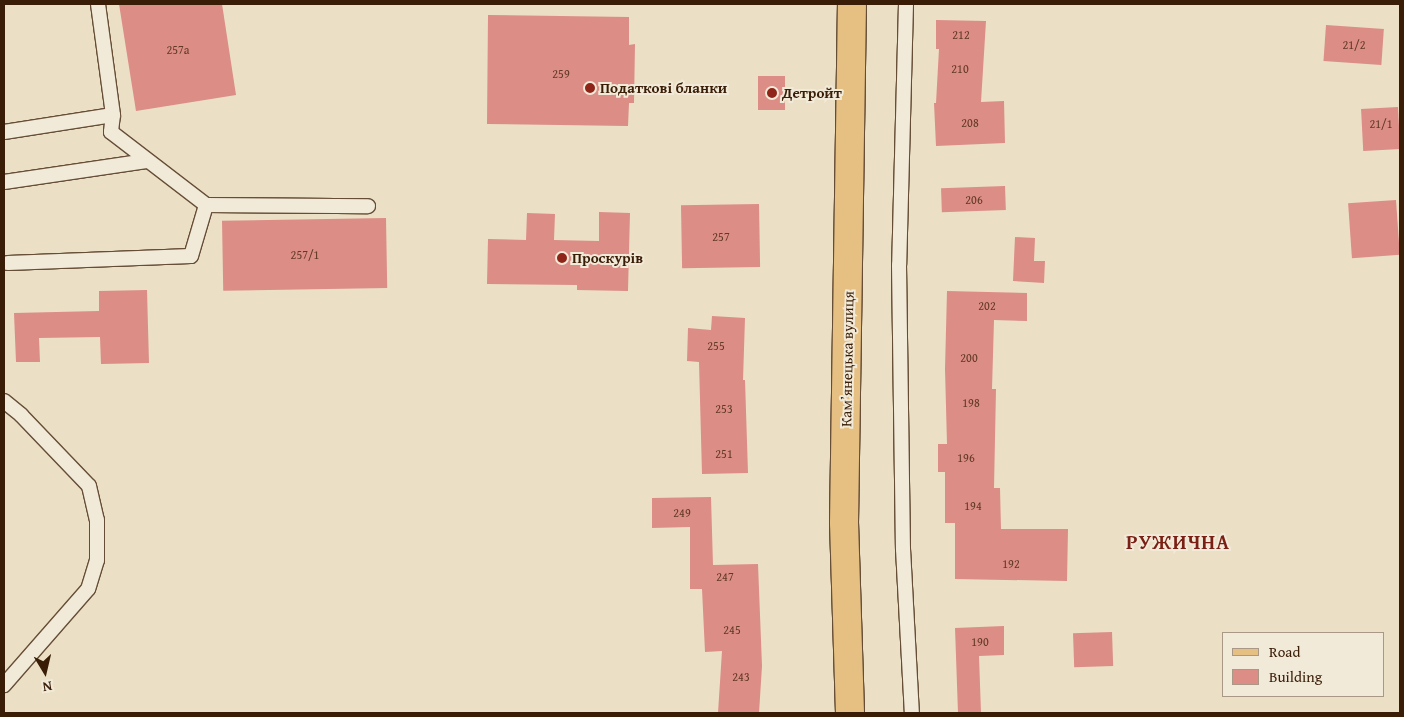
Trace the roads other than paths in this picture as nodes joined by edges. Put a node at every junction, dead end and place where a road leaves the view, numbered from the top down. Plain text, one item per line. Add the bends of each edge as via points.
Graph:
1 (98, 4) edge
2 (852, 4) edge
3 (906, 4) edge
4 (113, 115) junction
5 (4, 132) edge
6 (146, 161) junction
7 (4, 182) edge
8 (206, 205) junction
9 (368, 206) dead end
10 (8, 263) dead end
11 (4, 401) edge
12 (4, 685) edge
13 (850, 713) edge
14 (912, 713) edge

1 - 4 lane
2 - 13 main road, Камʼянецька вулиця via 844,523
3 - 14 lane via 899,265 903,549
4 - 5 lane
4 - 6 lane via 111,132
6 - 7 lane
6 - 8 lane
8 - 9 lane
8 - 10 lane via 192,256
11 - 12 lane via 89,486 97,520 97,560 88,589

